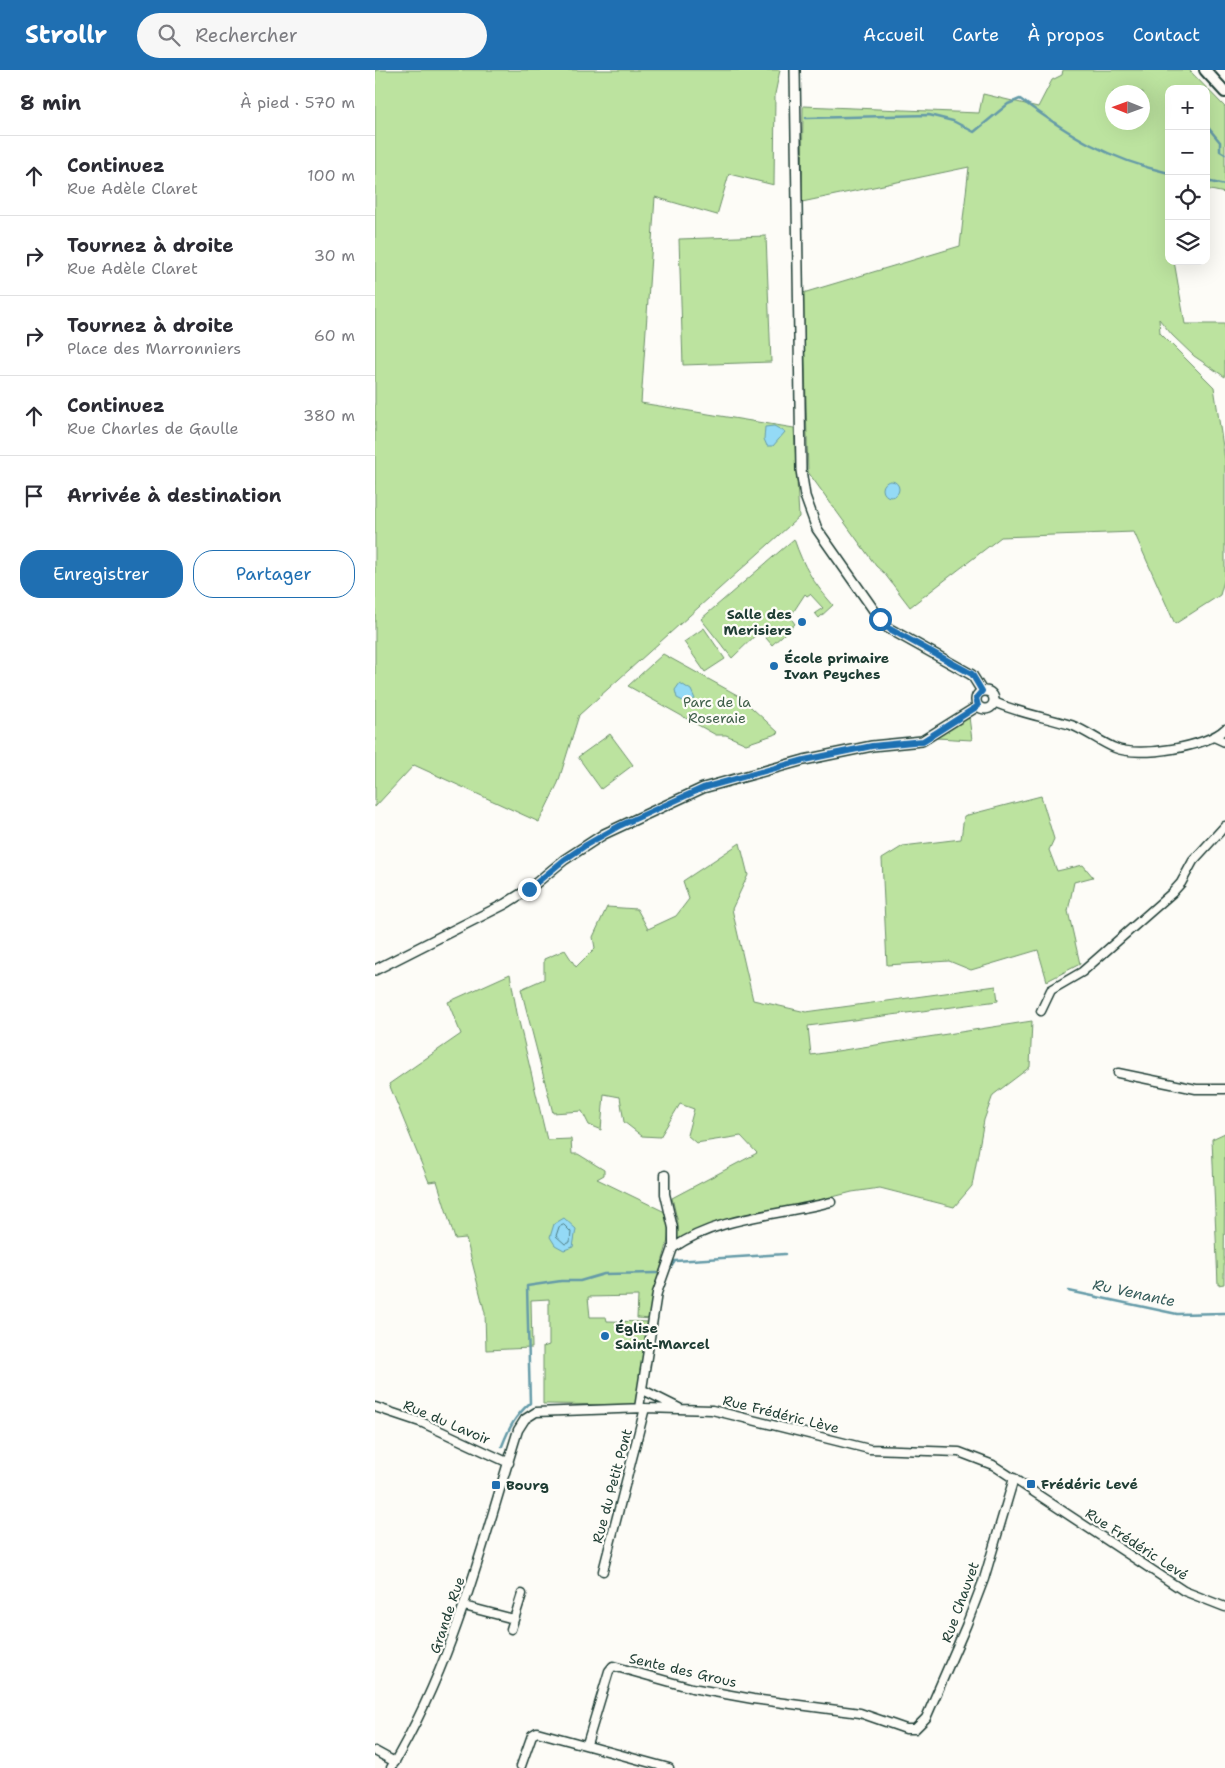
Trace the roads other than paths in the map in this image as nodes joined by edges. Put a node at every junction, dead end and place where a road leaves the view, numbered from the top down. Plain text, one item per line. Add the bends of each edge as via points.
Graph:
1 (795, 70) edge
2 (1205, 70) edge
3 (1225, 92) edge
4 (982, 691) junction
5 (994, 702) junction
6 (978, 706) junction
7 (1225, 729) edge
8 (1214, 737) junction
9 (1225, 742) edge
10 (1225, 826) edge
11 (375, 970) edge
12 (1041, 1011) dead end
13 (1118, 1073) dead end
14 (1225, 1089) edge
15 (665, 1175) dead end
16 (831, 1202) dead end
17 (673, 1248) junction
18 (643, 1390) junction
19 (375, 1407) edge
20 (642, 1408) junction
21 (680, 1408) junction
22 (509, 1463) junction
23 (1014, 1478) junction
24 (603, 1571) dead end
25 (522, 1594) dead end
26 (464, 1606) junction
27 (1225, 1607) edge
28 (514, 1619) junction
29 (511, 1629) dead end
30 (915, 1728) joint
31 (587, 1744) junction
32 (375, 1752) edge
33 (393, 1765) edge
34 (521, 1766) dead end
35 (669, 1768) edge

1 - 4 street via 801,470 809,509 817,529 888,628 972,674
2 - 3 main road
4 - 5 street via 990,692
4 - 6 street via 976,698
5 - 6 street via 987,709
5 - 8 street via 1071,725 1127,752 1169,749
6 - 11 street via 923,741 872,746 804,760 703,788 604,834 505,904
7 - 8 street
8 - 9 street
10 - 12 street via 1193,861 1172,893 1082,972 1051,990
13 - 14 street via 1197,1089
15 - 17 street
16 - 17 street via 724,1224 704,1230
17 - 18 street, Rue du Petit Pont via 657,1293
18 - 20 street, Rue du Petit Pont
18 - 21 street
19 - 22 street, Rue du Lavoir via 423,1424
20 - 21 street, Rue Frédéric Lève
20 - 22 street, Rue Frédéric Lève via 536,1412 525,1419 518,1430
20 - 24 street, Rue du Petit Pont
21 - 23 street, Rue Frédéric Lève via 729,1413 869,1449 959,1452 993,1465
22 - 26 street, Grande Rue
23 - 27 street, Rue Frédéric Levé via 1184,1591
23 - 30 street, Rue Chauvet via 966,1626 926,1718
25 - 28 street
26 - 28 street
26 - 33 street, Grande Rue via 427,1702
28 - 29 street
30 - 31 street, Sente des Grous via 906,1729 860,1713 692,1688 613,1666
31 - 34 street via 537,1732 532,1735
31 - 35 street
32 - 33 street

